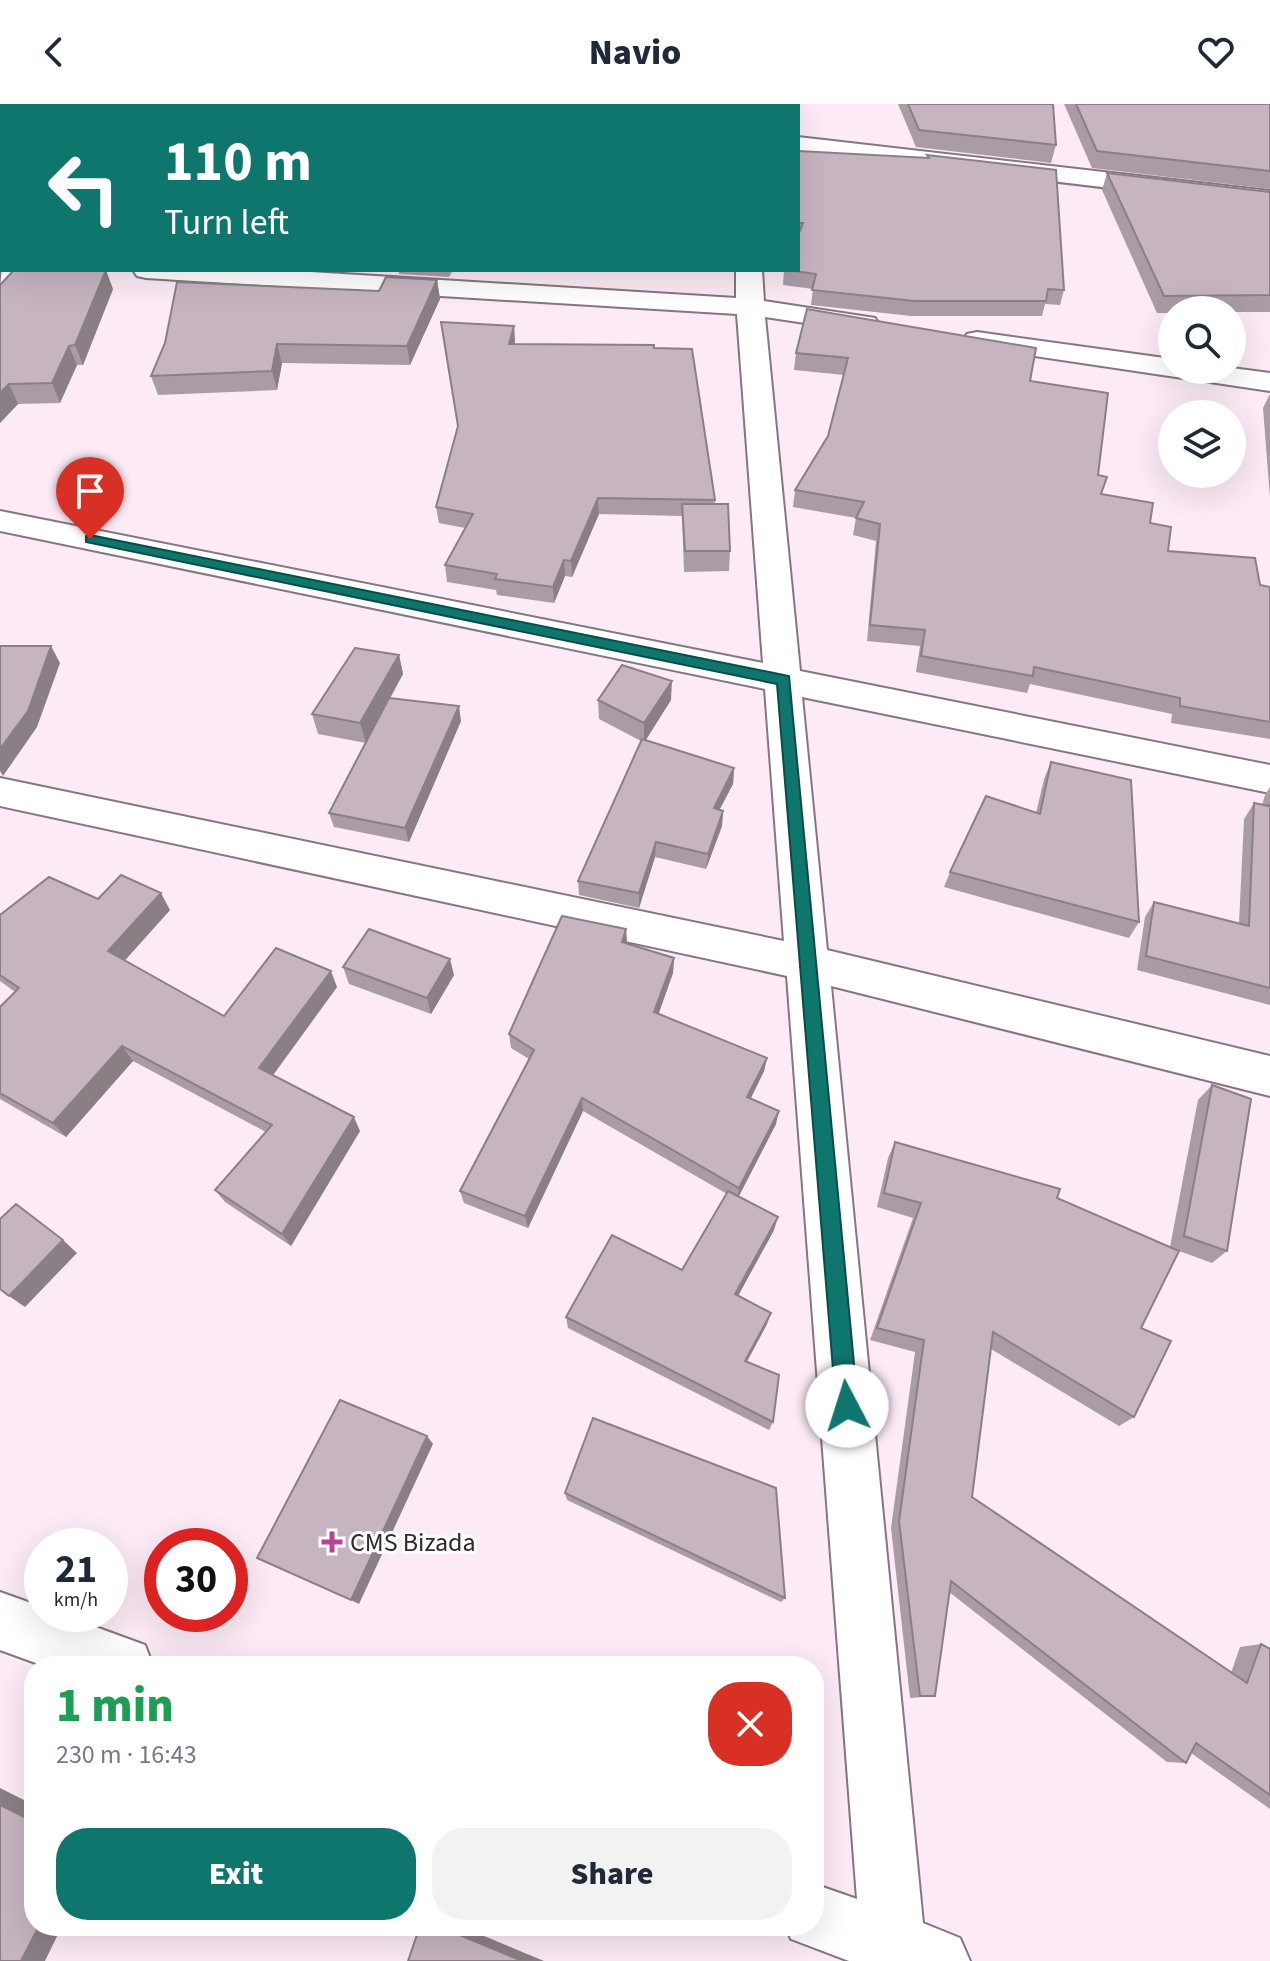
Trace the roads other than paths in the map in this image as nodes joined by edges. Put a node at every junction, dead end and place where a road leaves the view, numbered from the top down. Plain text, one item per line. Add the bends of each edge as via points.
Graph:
1 (800, 144) edge
2 (1270, 199) edge
3 (209, 272) edge
4 (749, 289) edge
5 (890, 327) edge
6 (953, 336) edge
7 (1158, 366) edge
8 (1246, 379) edge
9 (1270, 382) edge
10 (0, 521) edge
11 (784, 680) junction
12 (1270, 779) edge
13 (0, 792) edge
14 (808, 963) junction
15 (1270, 1076) edge
16 (0, 1621) edge
17 (96, 1656) edge
18 (824, 1920) edge
19 (908, 1955) edge

1 - 2 street
3 - 4 street
4 - 5 street
4 - 11 street
6 - 7 street
8 - 9 street
10 - 11 street
11 - 12 street
11 - 14 street
13 - 14 street
14 - 15 street
14 - 19 street
16 - 17 street
18 - 19 street

